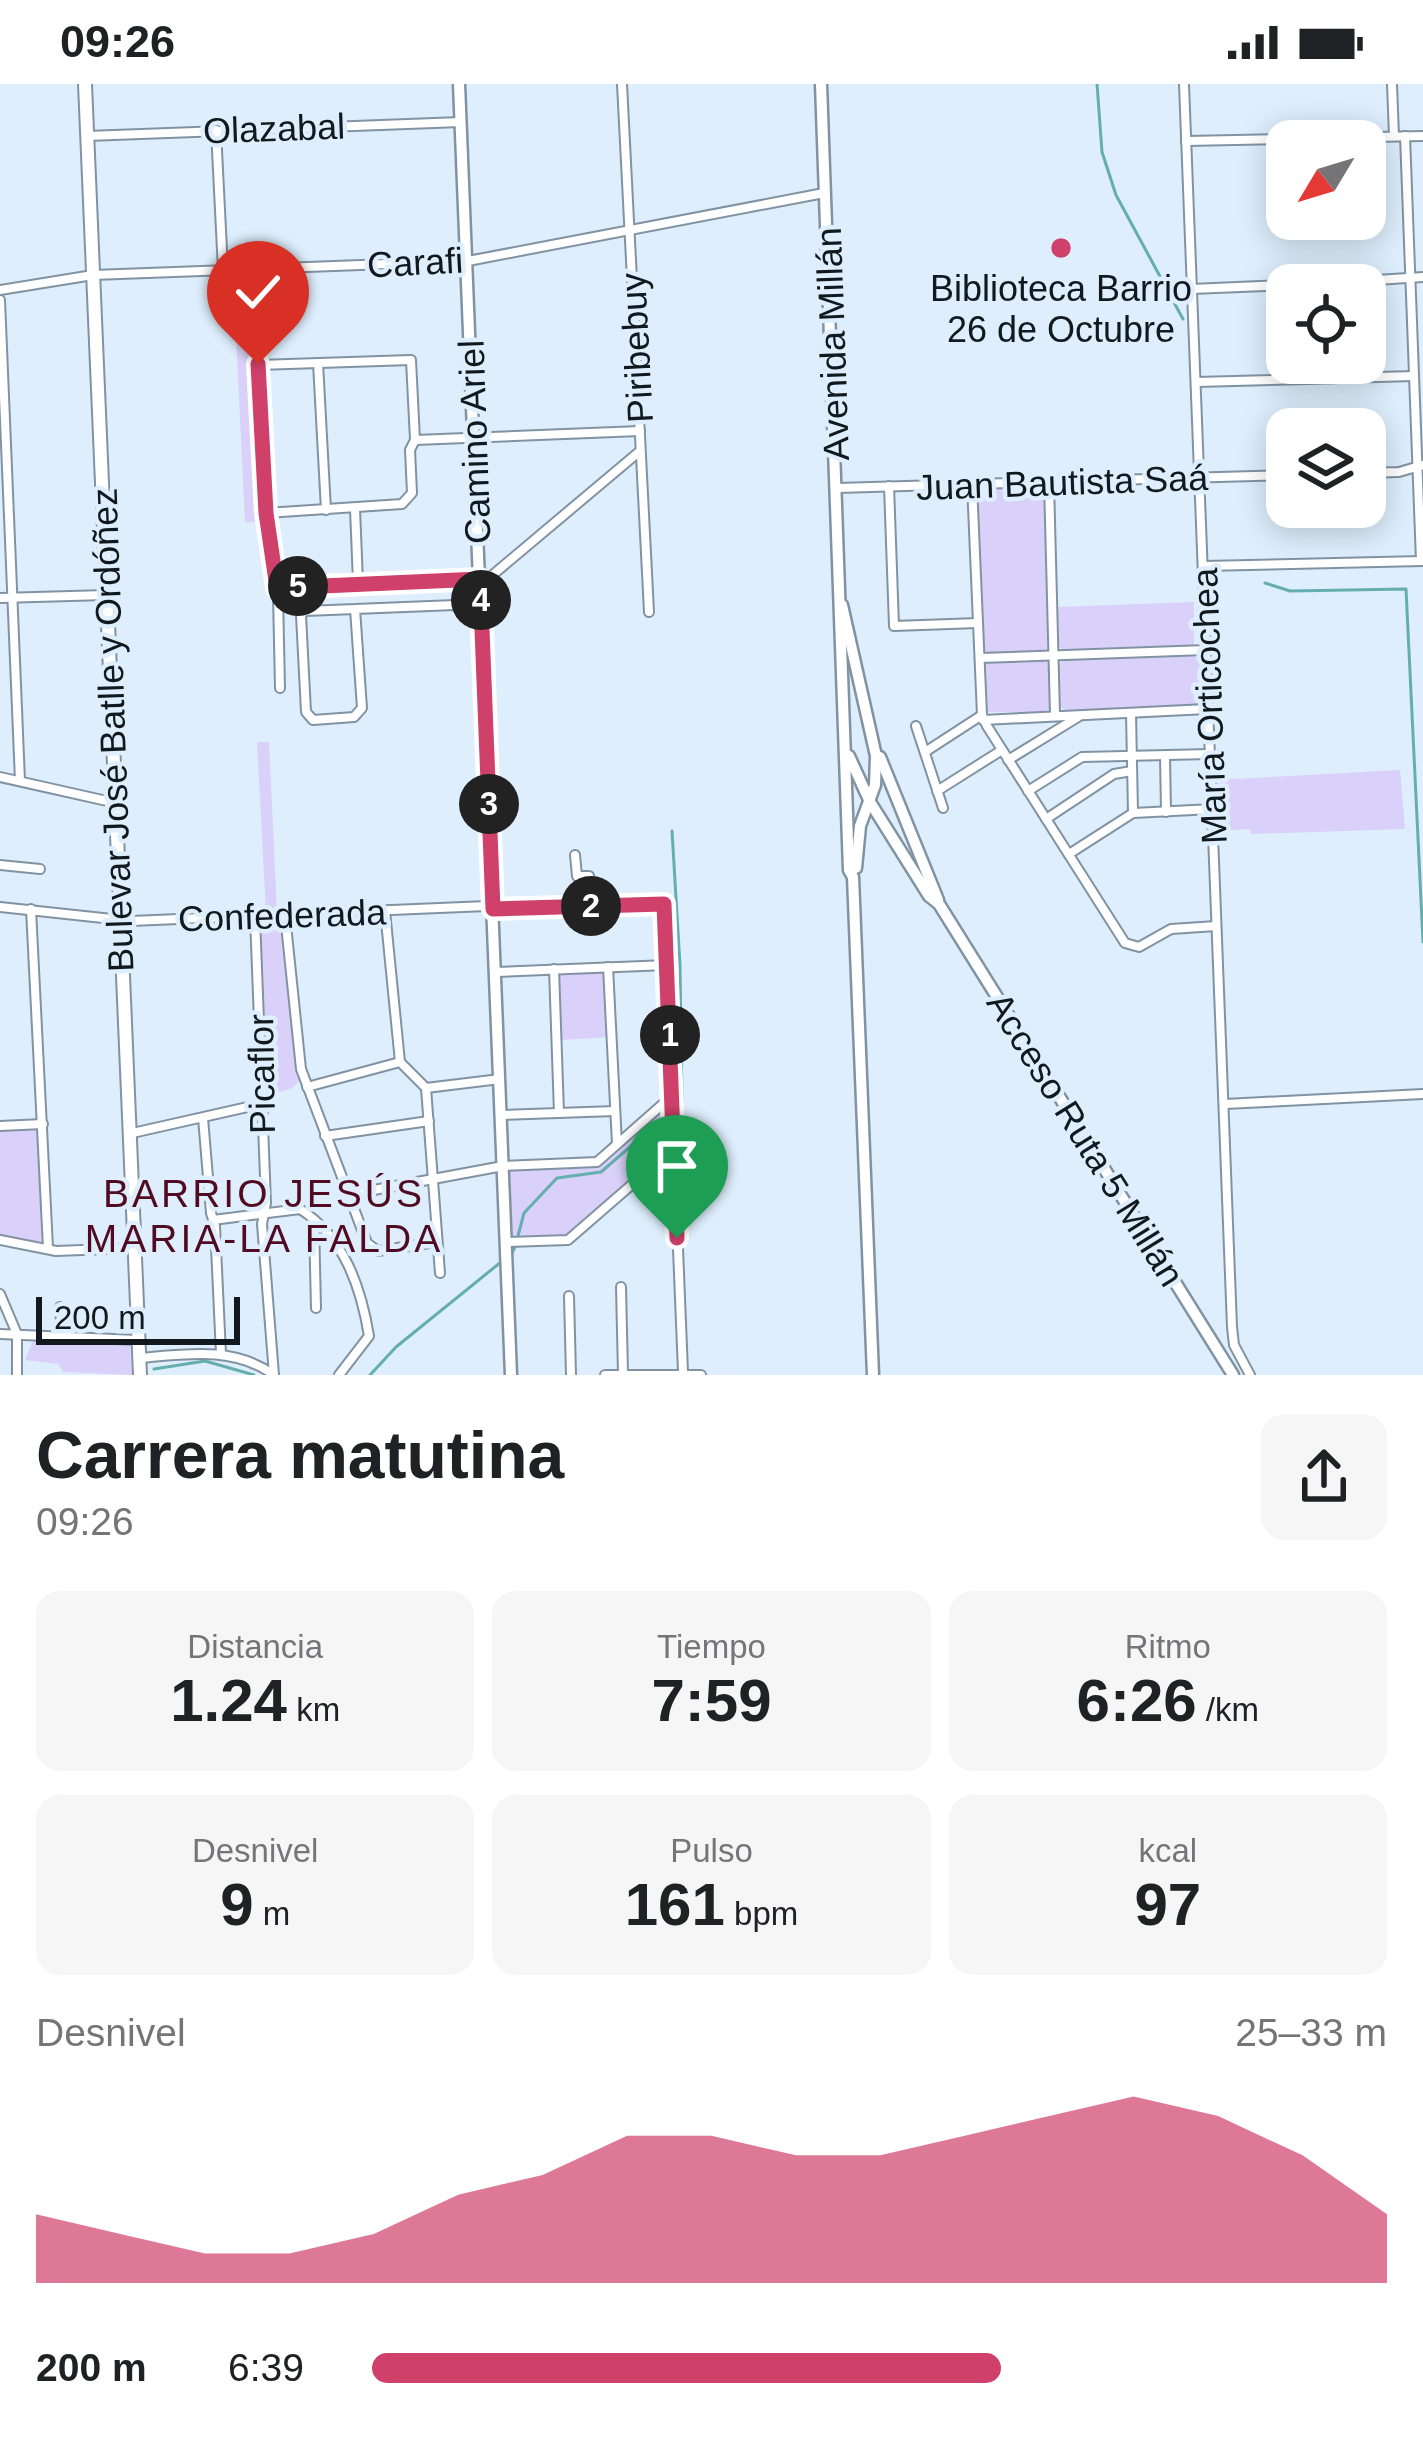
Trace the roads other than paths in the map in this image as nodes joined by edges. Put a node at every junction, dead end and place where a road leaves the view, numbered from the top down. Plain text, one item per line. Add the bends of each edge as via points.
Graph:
1 (85, 84) edge
2 (459, 84) edge
3 (622, 84) edge
4 (821, 84) edge
5 (1184, 84) edge
6 (1392, 84) edge
7 (461, 122) junction
8 (216, 130) junction
9 (87, 136) junction
10 (1394, 136) junction
11 (1406, 136) junction
12 (1423, 136) edge
13 (1186, 141) junction
14 (826, 193) junction
15 (629, 230) junction
16 (468, 261) junction
17 (246, 269) junction
18 (224, 270) junction
19 (93, 275) junction
20 (1423, 278) edge
21 (1411, 280) junction
22 (1386, 281) edge
23 (1266, 287) edge
24 (1191, 289) junction
25 (0, 290) edge
26 (0, 300) edge
27 (318, 363) junction
28 (258, 364) junction
29 (1414, 376) junction
30 (1196, 382) junction
31 (640, 431) junction
32 (474, 437) junction
33 (416, 440) junction
34 (641, 450) junction
35 (1420, 466) edge
36 (1386, 470) edge
37 (1266, 475) edge
38 (1200, 477) junction
39 (1049, 482) junction
40 (972, 484) junction
41 (889, 486) junction
42 (837, 488) junction
43 (355, 509) junction
44 (326, 510) junction
45 (266, 513) junction
46 (1422, 561) edge
47 (1204, 566) junction
48 (480, 579) junction
49 (358, 582) junction
50 (277, 588) junction
51 (106, 595) junction
52 (0, 598) edge
53 (12, 598) junction
54 (481, 604) junction
55 (842, 605) junction
56 (355, 609) junction
57 (649, 611) dead end
58 (978, 623) junction
59 (1207, 650) junction
60 (1053, 656) junction
61 (980, 658) junction
62 (280, 688) dead end
63 (1208, 709) junction
64 (1131, 712) junction
65 (1082, 714) junction
66 (1055, 715) junction
67 (983, 717) junction
68 (916, 726) dead end
69 (844, 736) junction
70 (875, 741) junction
71 (1001, 750) junction
72 (925, 752) junction
73 (1210, 754) junction
74 (1131, 755) junction
75 (1165, 756) junction
76 (1008, 760) junction
77 (1132, 771) junction
78 (0, 777) edge
79 (20, 781) junction
80 (938, 790) junction
81 (1028, 791) junction
82 (870, 802) junction
83 (117, 803) junction
84 (943, 808) dead end
85 (1213, 809) junction
86 (1166, 812) junction
87 (1133, 813) junction
88 (1046, 819) junction
89 (1069, 854) junction
90 (575, 855) dead end
91 (0, 865) edge
92 (40, 868) dead end
93 (853, 877) junction
94 (938, 904) junction
95 (591, 906) junction
96 (0, 907) edge
97 (31, 909) junction
98 (493, 909) junction
99 (385, 911) junction
100 (285, 915) junction
101 (255, 916) junction
102 (121, 918) junction
103 (1216, 926) junction
104 (667, 965) junction
105 (608, 967) junction
106 (554, 969) junction
107 (496, 972) junction
108 (400, 1062) junction
109 (500, 1079) junction
110 (307, 1087) junction
111 (426, 1088) junction
112 (673, 1094) junction
113 (1423, 1094) edge
114 (261, 1104) junction
115 (1225, 1104) junction
116 (615, 1112) junction
117 (560, 1113) junction
118 (501, 1115) junction
119 (203, 1118) junction
120 (429, 1121) junction
121 (43, 1124) junction
122 (0, 1126) edge
123 (128, 1135) junction
124 (325, 1136) junction
125 (617, 1144) junction
126 (674, 1148) junction
127 (503, 1166) junction
128 (433, 1177) junction
129 (347, 1196) junction
130 (266, 1213) junction
131 (213, 1220) junction
132 (314, 1221) junction
133 (0, 1240) edge
134 (436, 1242) junction
135 (506, 1242) junction
136 (134, 1248) junction
137 (48, 1249) junction
138 (440, 1273) dead end
139 (621, 1288) dead end
140 (0, 1294) edge
141 (568, 1296) dead end
142 (60, 1307) dead end
143 (316, 1308) dead end
144 (0, 1334) edge
145 (17, 1334) junction
146 (62, 1335) junction
147 (138, 1340) junction
148 (220, 1354) junction
149 (139, 1358) junction
150 (682, 1372) edge
151 (623, 1374) edge
152 (17, 1375) edge
153 (140, 1375) edge
154 (274, 1375) edge
155 (339, 1375) edge
156 (511, 1375) edge
157 (571, 1375) edge
158 (605, 1375) edge
159 (701, 1375) edge
160 (873, 1375) edge
161 (1233, 1375) edge
162 (1250, 1375) edge

1 - 9 main road, Bulevar José Batlle y Ordóñez
2 - 7 street, Camino Ariel
3 - 15 street, Piribebuy
4 - 14 street, Avenida Millán
5 - 13 street, María Orticochea
6 - 10 street
7 - 8 street, Olazabal
7 - 16 street, Camino Ariel
8 - 9 street, Olazabal
8 - 18 street
9 - 19 main road, Bulevar José Batlle y Ordóñez
10 - 11 street
10 - 13 street
11 - 12 street
11 - 21 street
13 - 24 street, María Orticochea
14 - 15 street, Carafi
14 - 42 street, Avenida Millán
15 - 16 street, Carafi
15 - 31 street, Piribebuy
16 - 17 street, Carafi
16 - 32 street, Camino Ariel
17 - 18 street, Carafi
17 - 28 street
18 - 19 street, Carafi
19 - 25 street, Carafi
19 - 51 main road, Bulevar José Batlle y Ordóñez
20 - 21 street
21 - 22 street
21 - 29 street
23 - 24 street
24 - 30 street, María Orticochea
26 - 53 street
27 - 28 street
27 - 33 street via 411,360
27 - 44 street
28 - 45 street
29 - 30 street
29 - 35 street
30 - 38 street, María Orticochea
31 - 32 street
31 - 34 street, Piribebuy
32 - 33 street
32 - 48 street, Camino Ariel
33 - 43 street via 406,501
34 - 48 street
34 - 57 street, Piribebuy
35 - 36 street
35 - 46 street
37 - 38 street, Juan Bautista Saá
38 - 39 street, Juan Bautista Saá
38 - 47 street, María Orticochea
39 - 40 street, Juan Bautista Saá
39 - 60 street
40 - 41 street, Juan Bautista Saá
40 - 58 street
41 - 42 street, Juan Bautista Saá
41 - 58 street via 893,626
42 - 55 street, Avenida Millán
43 - 44 street
43 - 49 street
44 - 45 street
45 - 50 street
46 - 47 street
47 - 59 street, María Orticochea
48 - 49 street
48 - 54 street, Camino Ariel
49 - 50 street
50 - 62 street
51 - 53 street
51 - 83 main road, Bulevar José Batlle y Ordóñez
52 - 53 street
53 - 79 street
54 - 56 street
54 - 98 street, Camino Ariel
55 - 69 street, Avenida Millán
55 - 70 street, Avenida Millán
56 - 56 street via 301,615 313,720 354,717 362,708
58 - 61 street
59 - 60 street
59 - 63 street, María Orticochea
60 - 61 street
60 - 66 street
61 - 67 street
63 - 64 street
63 - 73 street, María Orticochea
64 - 65 street
64 - 74 street
65 - 66 street
65 - 76 street
66 - 67 street
67 - 71 street
67 - 72 street
68 - 72 street
69 - 82 street, Acceso Ruta 5 Millán
69 - 93 street, Avenida Millán
70 - 82 street, Avenida Millán
70 - 94 street, Acceso Ruta 5 Millán
71 - 76 street
71 - 80 street
72 - 80 street
73 - 75 street
73 - 85 street, María Orticochea
74 - 75 street
74 - 77 street
74 - 81 street via 1082,757
75 - 86 street
76 - 81 street
77 - 87 street
77 - 88 street via 1114,774
78 - 79 street
79 - 83 street
80 - 84 street
81 - 88 street
82 - 93 street, Avenida Millán
82 - 94 street, Acceso Ruta 5 Millán
83 - 102 main road, Bulevar José Batlle y Ordóñez
85 - 86 street
85 - 103 street, María Orticochea
86 - 87 street
87 - 89 street
88 - 89 street
89 - 103 street via 1128,946 1171,929
90 - 95 street via 577,877 589,876
91 - 92 street
93 - 160 street, Avenida Millán
94 - 161 street, Acceso Ruta 5 Millán
95 - 98 street, Confederada
95 - 104 street, Confederada via 664,904
96 - 97 street, Confederada
97 - 102 street, Confederada
97 - 121 street
98 - 99 street, Confederada
98 - 107 street, Camino Ariel
99 - 100 street, Confederada
99 - 108 street
100 - 101 street, Confederada
100 - 110 street
101 - 102 street, Confederada
101 - 114 street, Picaflor
102 - 123 main road, Bulevar José Batlle y Ordóñez
103 - 115 street, María Orticochea
104 - 105 street
104 - 112 street
105 - 106 street
105 - 116 street
106 - 107 street
106 - 117 street
107 - 109 street, Camino Ariel
108 - 110 street
108 - 111 street
109 - 111 street
109 - 118 street, Camino Ariel
110 - 124 street
111 - 120 street
112 - 125 street
112 - 126 street
113 - 115 street
114 - 119 street
114 - 130 street, Picaflor
115 - 162 street, María Orticochea via 1232,1328
116 - 117 street
116 - 125 street
117 - 118 street
118 - 127 street, Camino Ariel
119 - 123 street
119 - 131 street
120 - 124 street
120 - 128 street
121 - 122 street
121 - 137 street
123 - 136 main road, Bulevar José Batlle y Ordóñez
124 - 129 street
125 - 127 street via 593,1163
126 - 135 street via 568,1240
126 - 150 street
127 - 128 street
127 - 135 street, Camino Ariel
128 - 129 street
128 - 134 street
129 - 134 street via 372,1248
130 - 131 street
130 - 132 street via 300,1209
130 - 154 street, Picaflor
131 - 148 street
132 - 143 street
132 - 155 street via 351,1266 363,1296 368,1336
133 - 137 street
134 - 138 street
135 - 156 street, Camino Ariel
136 - 137 street
136 - 147 main road, Bulevar José Batlle y Ordóñez
139 - 151 street
140 - 145 street
141 - 157 street
142 - 146 street
144 - 145 street
145 - 146 street
145 - 152 street
146 - 147 street
147 - 149 main road, Bulevar José Batlle y Ordóñez
148 - 149 street
148 - 154 street
149 - 153 main road, Bulevar José Batlle y Ordóñez
150 - 151 street
150 - 159 street
151 - 158 street

